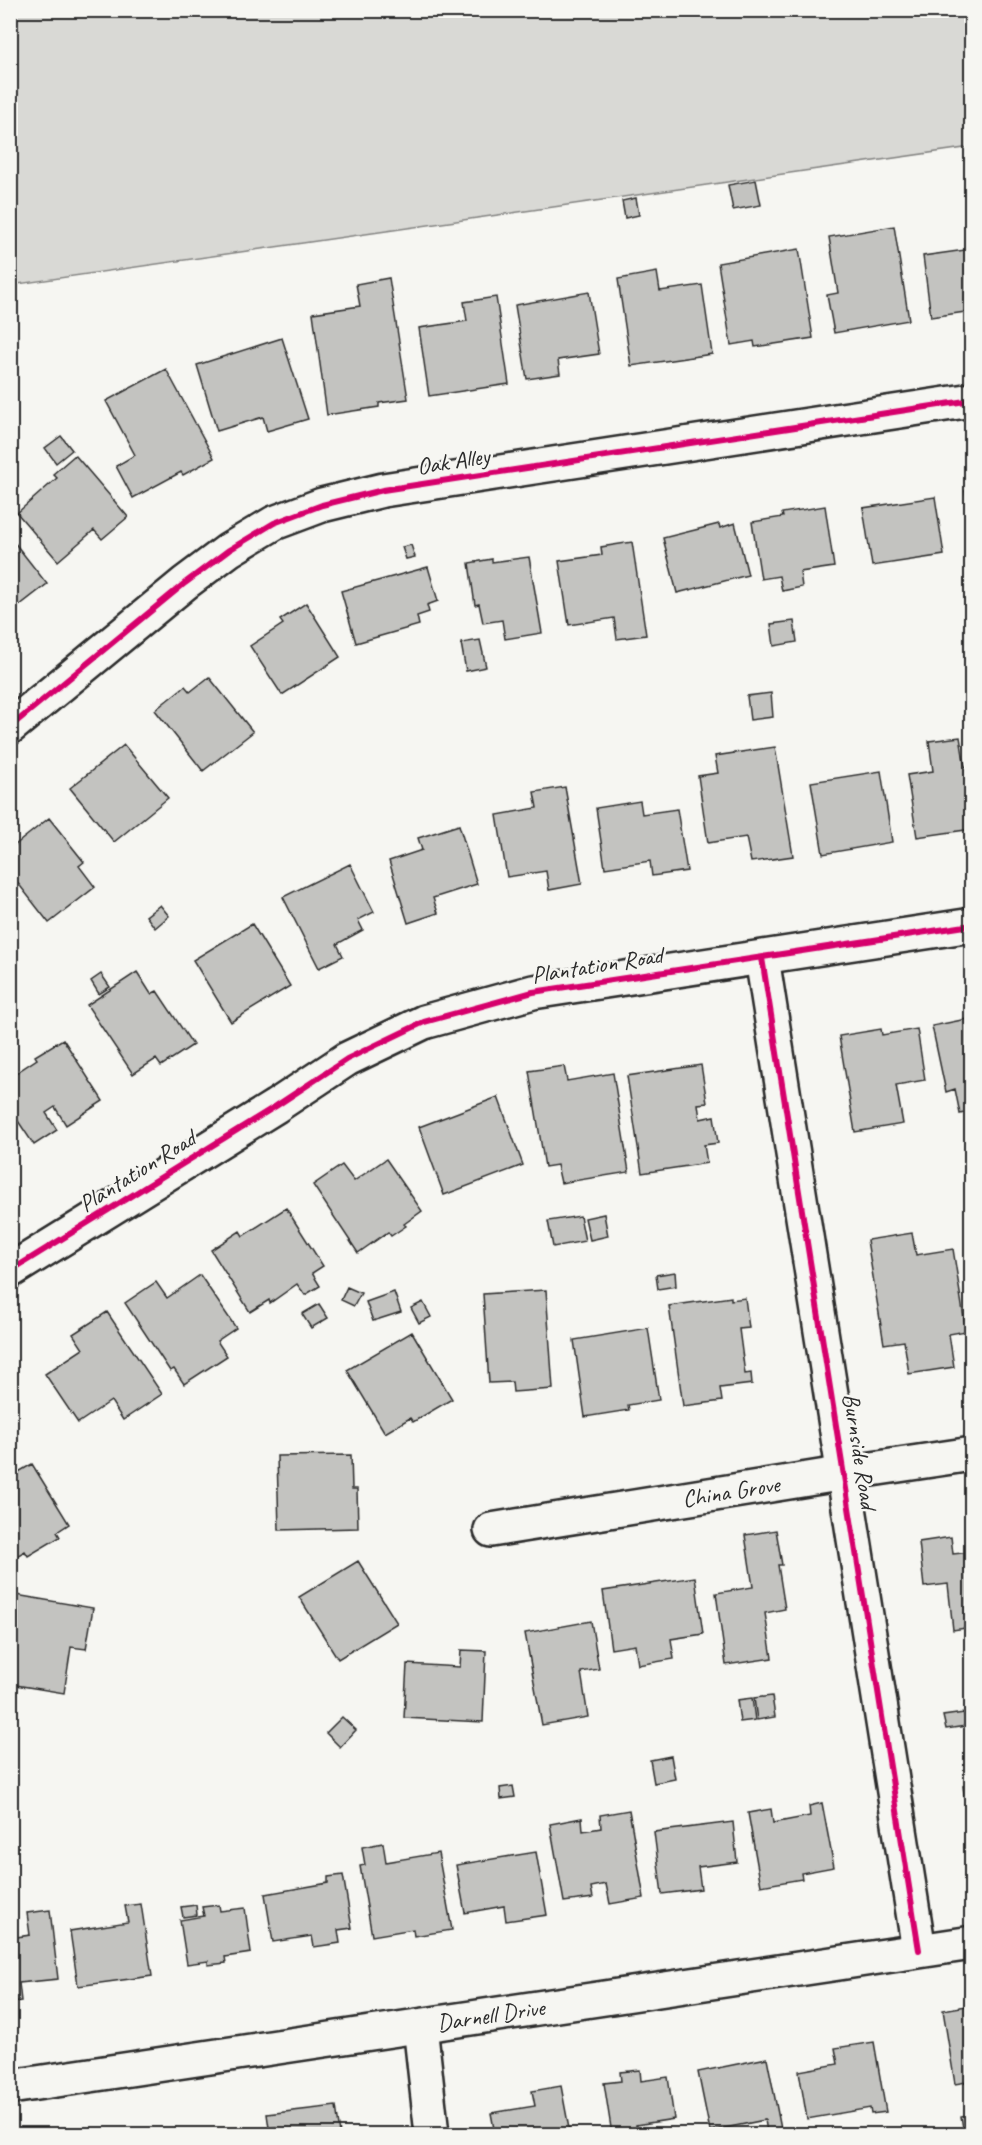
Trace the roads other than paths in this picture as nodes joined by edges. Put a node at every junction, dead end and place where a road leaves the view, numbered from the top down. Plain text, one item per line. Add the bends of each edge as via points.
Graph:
1 (972, 400) edge
2 (10, 727) edge
3 (972, 925) edge
4 (762, 958) junction
5 (10, 1271) edge
6 (972, 1455) edge
7 (845, 1473) junction
8 (491, 1530) dead end
9 (972, 1943) edge
10 (919, 1950) junction
11 (420, 2026) junction
12 (10, 2087) edge
13 (432, 2134) edge

1 - 2 street, Oak Alley via 383,490 322,505 274,523 229,550
3 - 4 street, Plantation Road
4 - 5 street, Plantation Road via 533,992 424,1022 347,1059
4 - 7 street, Burnside Road
6 - 7 street, China Grove
7 - 8 street, China Grove
7 - 10 street, Burnside Road
9 - 10 street, Darnell Drive
10 - 11 street, Darnell Drive
11 - 12 street, Darnell Drive
11 - 13 street

